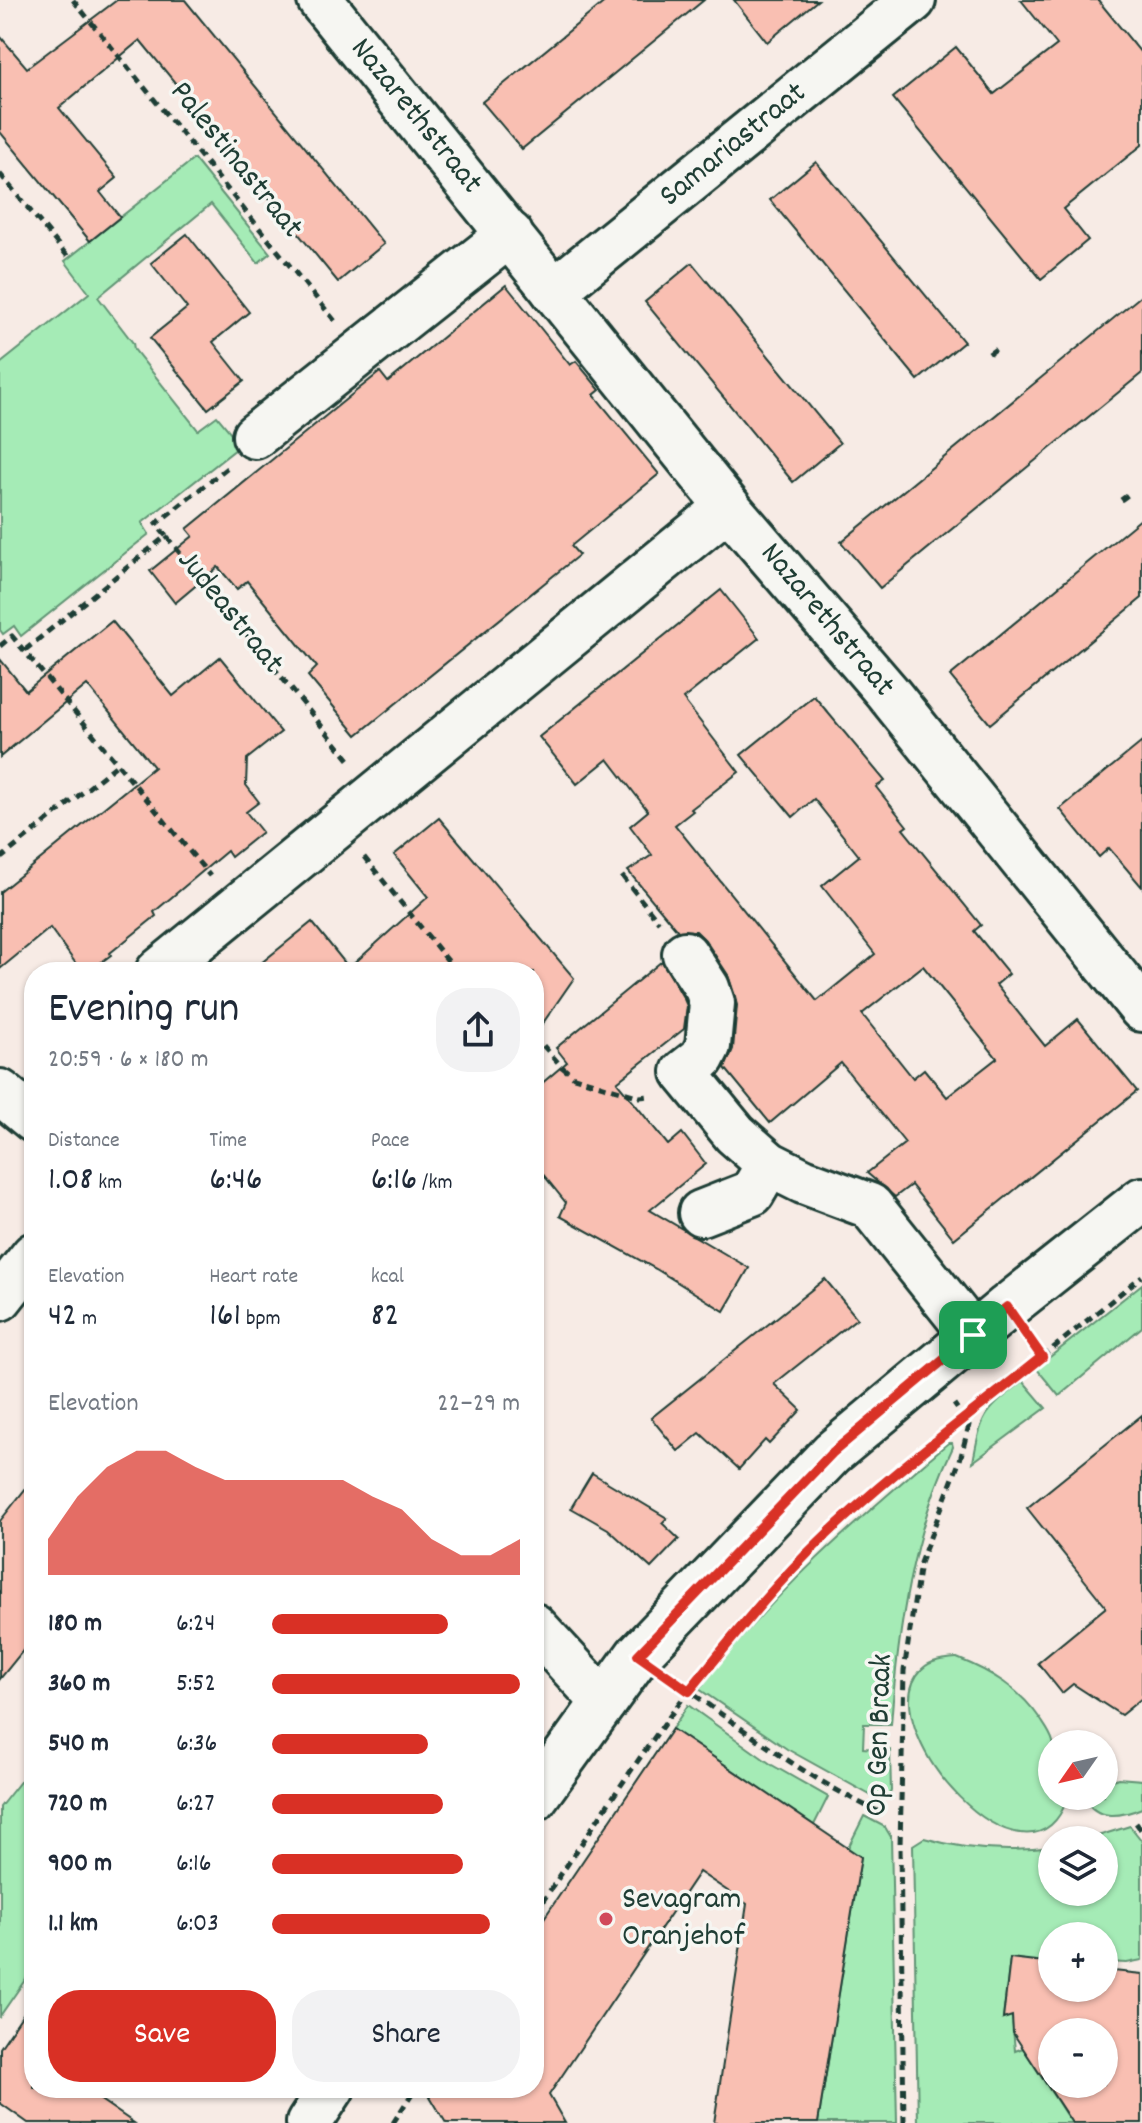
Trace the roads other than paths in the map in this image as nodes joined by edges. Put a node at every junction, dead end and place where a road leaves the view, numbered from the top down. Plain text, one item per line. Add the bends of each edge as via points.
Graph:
1 (320, 0) edge
2 (913, 0) edge
3 (510, 234) junction
4 (554, 291) junction
5 (255, 436) road end
6 (728, 507) junction
7 (685, 954) road end
8 (170, 962) edge
9 (1142, 1009) edge
10 (769, 1164) junction
11 (1142, 1200) edge
12 (701, 1213) dead end
13 (24, 1268) edge
14 (0, 1298) edge
15 (973, 1335) junction
16 (544, 1637) edge
17 (604, 1702) junction
18 (544, 1785) edge
19 (325, 2098) edge
20 (309, 2123) edge

1 - 3 street, Nazarethstraat
2 - 4 street, Samariastraat
3 - 4 street, Nazarethstraat
3 - 5 street
4 - 6 street, Nazarethstraat
6 - 8 street
6 - 9 street, Nazarethstraat via 887,692
7 - 10 street via 712,1003 708,1046 684,1072 735,1134
10 - 12 street via 752,1193
10 - 15 street via 870,1206
11 - 15 street
13 - 14 street
15 - 17 street via 832,1453 638,1655
16 - 17 street
17 - 18 street
19 - 20 street

